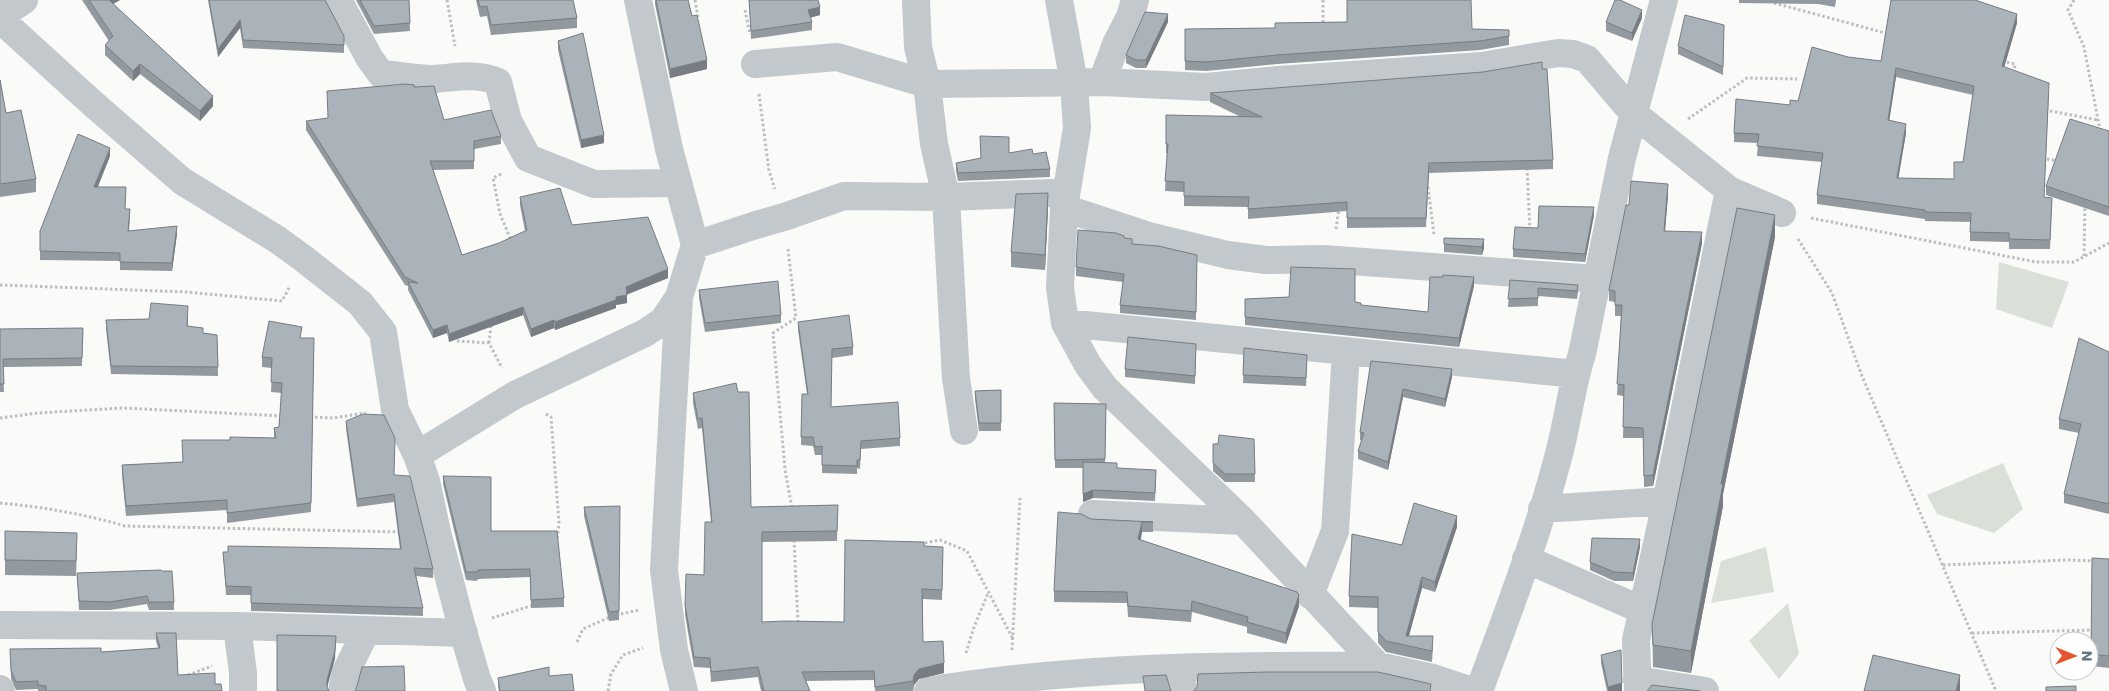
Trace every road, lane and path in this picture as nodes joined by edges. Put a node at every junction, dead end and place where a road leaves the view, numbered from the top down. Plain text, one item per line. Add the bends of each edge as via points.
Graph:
1 (24, 0) edge
2 (338, 0) edge
3 (447, 0) edge
4 (638, 0) edge
5 (695, 0) edge
6 (916, 0) edge
7 (1059, 0) edge
8 (1135, 0) edge
9 (1323, 0) edge
10 (1664, 0) edge
11 (1765, 0) edge
12 (2074, 0) edge
13 (745, 10) dead end
14 (0, 17) edge
15 (698, 17) edge
16 (1324, 29) edge
17 (1896, 36) edge
18 (1997, 60) edge
19 (755, 64) junction
20 (460, 76) junction
21 (1797, 79) dead end
22 (1074, 82) junction
23 (1102, 82) junction
24 (2013, 83) edge
25 (927, 84) junction
26 (2040, 109) edge
27 (1633, 113) junction
28 (2098, 120) junction
29 (1662, 136) junction
30 (2097, 139) edge
31 (2036, 157) edge
32 (528, 158) junction
33 (2063, 162) edge
34 (1527, 164) edge
35 (678, 183) junction
36 (1427, 183) edge
37 (1729, 190) junction
38 (946, 197) junction
39 (2085, 198) edge
40 (1065, 200) junction
41 (1340, 201) edge
42 (1782, 213) junction
43 (784, 218) junction
44 (2109, 243) edge
45 (695, 245) junction
46 (514, 247) edge
47 (2084, 256) junction
48 (304, 259) junction
49 (1332, 260) junction
50 (1434, 266) junction
51 (1531, 274) junction
52 (1597, 279) junction
53 (0, 286) edge
54 (679, 297) junction
55 (492, 317) edge
56 (1064, 323) junction
57 (489, 343) dead end
58 (1346, 351) junction
59 (1576, 374) junction
60 (395, 410) junction
61 (285, 416) edge
62 (304, 417) edge
63 (0, 418) edge
64 (964, 431) dead end
65 (417, 455) junction
66 (1020, 498) dead end
67 (1666, 501) junction
68 (0, 503) edge
69 (1542, 508) junction
70 (1092, 514) dead end
71 (793, 516) edge
72 (1243, 521) junction
73 (437, 532) junction
74 (794, 535) edge
75 (916, 545) edge
76 (1526, 559) junction
77 (2101, 561) edge
78 (1942, 565) junction
79 (988, 593) junction
80 (1310, 595) junction
81 (667, 606) junction
82 (1642, 610) junction
83 (798, 622) junction
84 (788, 623) edge
85 (0, 625) edge
86 (238, 626) junction
87 (2098, 630) edge
88 (366, 631) junction
89 (798, 632) edge
90 (464, 633) junction
91 (1972, 633) junction
92 (672, 638) junction
93 (1013, 640) junction
94 (577, 642) dead end
95 (241, 654) junction
96 (966, 655) dead end
97 (1378, 666) junction
98 (185, 676) edge
99 (1010, 679) junction
100 (1181, 679) edge
101 (1083, 682) edge
102 (1637, 685) edge
103 (977, 687) edge
104 (243, 691) edge
105 (342, 691) edge
106 (482, 691) edge
107 (608, 691) edge
108 (684, 691) edge
109 (928, 691) edge
110 (1472, 691) edge
111 (1479, 691) edge
112 (1705, 691) edge
113 (1996, 691) edge

1 - 14 street
2 - 20 street via 381,74 431,79
3 - 20 path
4 - 35 street
5 - 15 path
6 - 25 street via 918,47
7 - 22 street
8 - 23 street
9 - 16 path
10 - 27 street
11 - 17 path
12 - 28 path via 2068,10 2084,47
13 - 19 path
14 - 48 street via 90,102 182,181
18 - 24 path via 2015,64
19 - 25 street via 837,57
19 - 43 path via 769,171
20 - 32 street via 472,75 498,82 508,121
21 - 29 path via 1747,78
22 - 23 street
22 - 25 street
22 - 40 street via 1077,128
23 - 27 street via 1206,87 1482,66 1565,54 1588,58
25 - 38 street via 934,144
26 - 28 path
27 - 29 street
27 - 52 street
28 - 30 path via 2100,130
29 - 37 street
31 - 33 path
32 - 35 street via 594,184
32 - 46 path via 493,178 500,214
34 - 51 path
35 - 45 street
36 - 50 path via 1434,231
37 - 42 street
37 - 67 street
38 - 40 street
38 - 43 street via 844,196
38 - 64 street via 956,378
39 - 47 path
40 - 49 street via 1149,236 1228,255 1266,260
40 - 56 street via 1060,288
41 - 49 path
42 - 47 path via 2036,262 2074,262
42 - 78 path via 1832,292 1862,376
43 - 45 street
43 - 71 path via 796,318 773,334 785,470
44 - 47 path
45 - 54 street
48 - 53 path via 282,301 187,292
48 - 60 street via 360,303 383,332
49 - 50 street
50 - 51 street
51 - 52 street
52 - 59 street
54 - 65 street via 663,321 646,333 515,396
54 - 81 street via 664,570
55 - 57 path
56 - 58 street
56 - 72 street via 1105,388
58 - 59 street
58 - 80 street via 1335,531
59 - 69 street via 1560,450
60 - 62 path via 334,418
60 - 65 street
61 - 63 path via 122,408 38,412
65 - 73 street
66 - 93 path
67 - 69 street
67 - 82 street
68 - 73 path via 46,507 126,526
69 - 76 street
70 - 72 street
72 - 80 street
73 - 90 street
74 - 83 path
75 - 79 path via 940,540 966,551
76 - 82 street
76 - 111 street
77 - 78 path
78 - 91 path
79 - 93 path
79 - 96 path
80 - 97 street
81 - 92 street
81 - 94 path via 619,614 583,628
82 - 102 street via 1636,640
83 - 84 path
83 - 89 path
85 - 86 street
86 - 88 street
86 - 95 street
87 - 91 path
88 - 90 street
88 - 105 street via 346,672
90 - 106 street
91 - 113 path
92 - 107 path via 623,655 611,674
92 - 108 street
93 - 99 path
95 - 98 path
95 - 104 street
97 - 100 street via 1250,665
97 - 110 street via 1433,678
99 - 101 street
99 - 103 street
100 - 101 street
102 - 112 street
103 - 109 street

